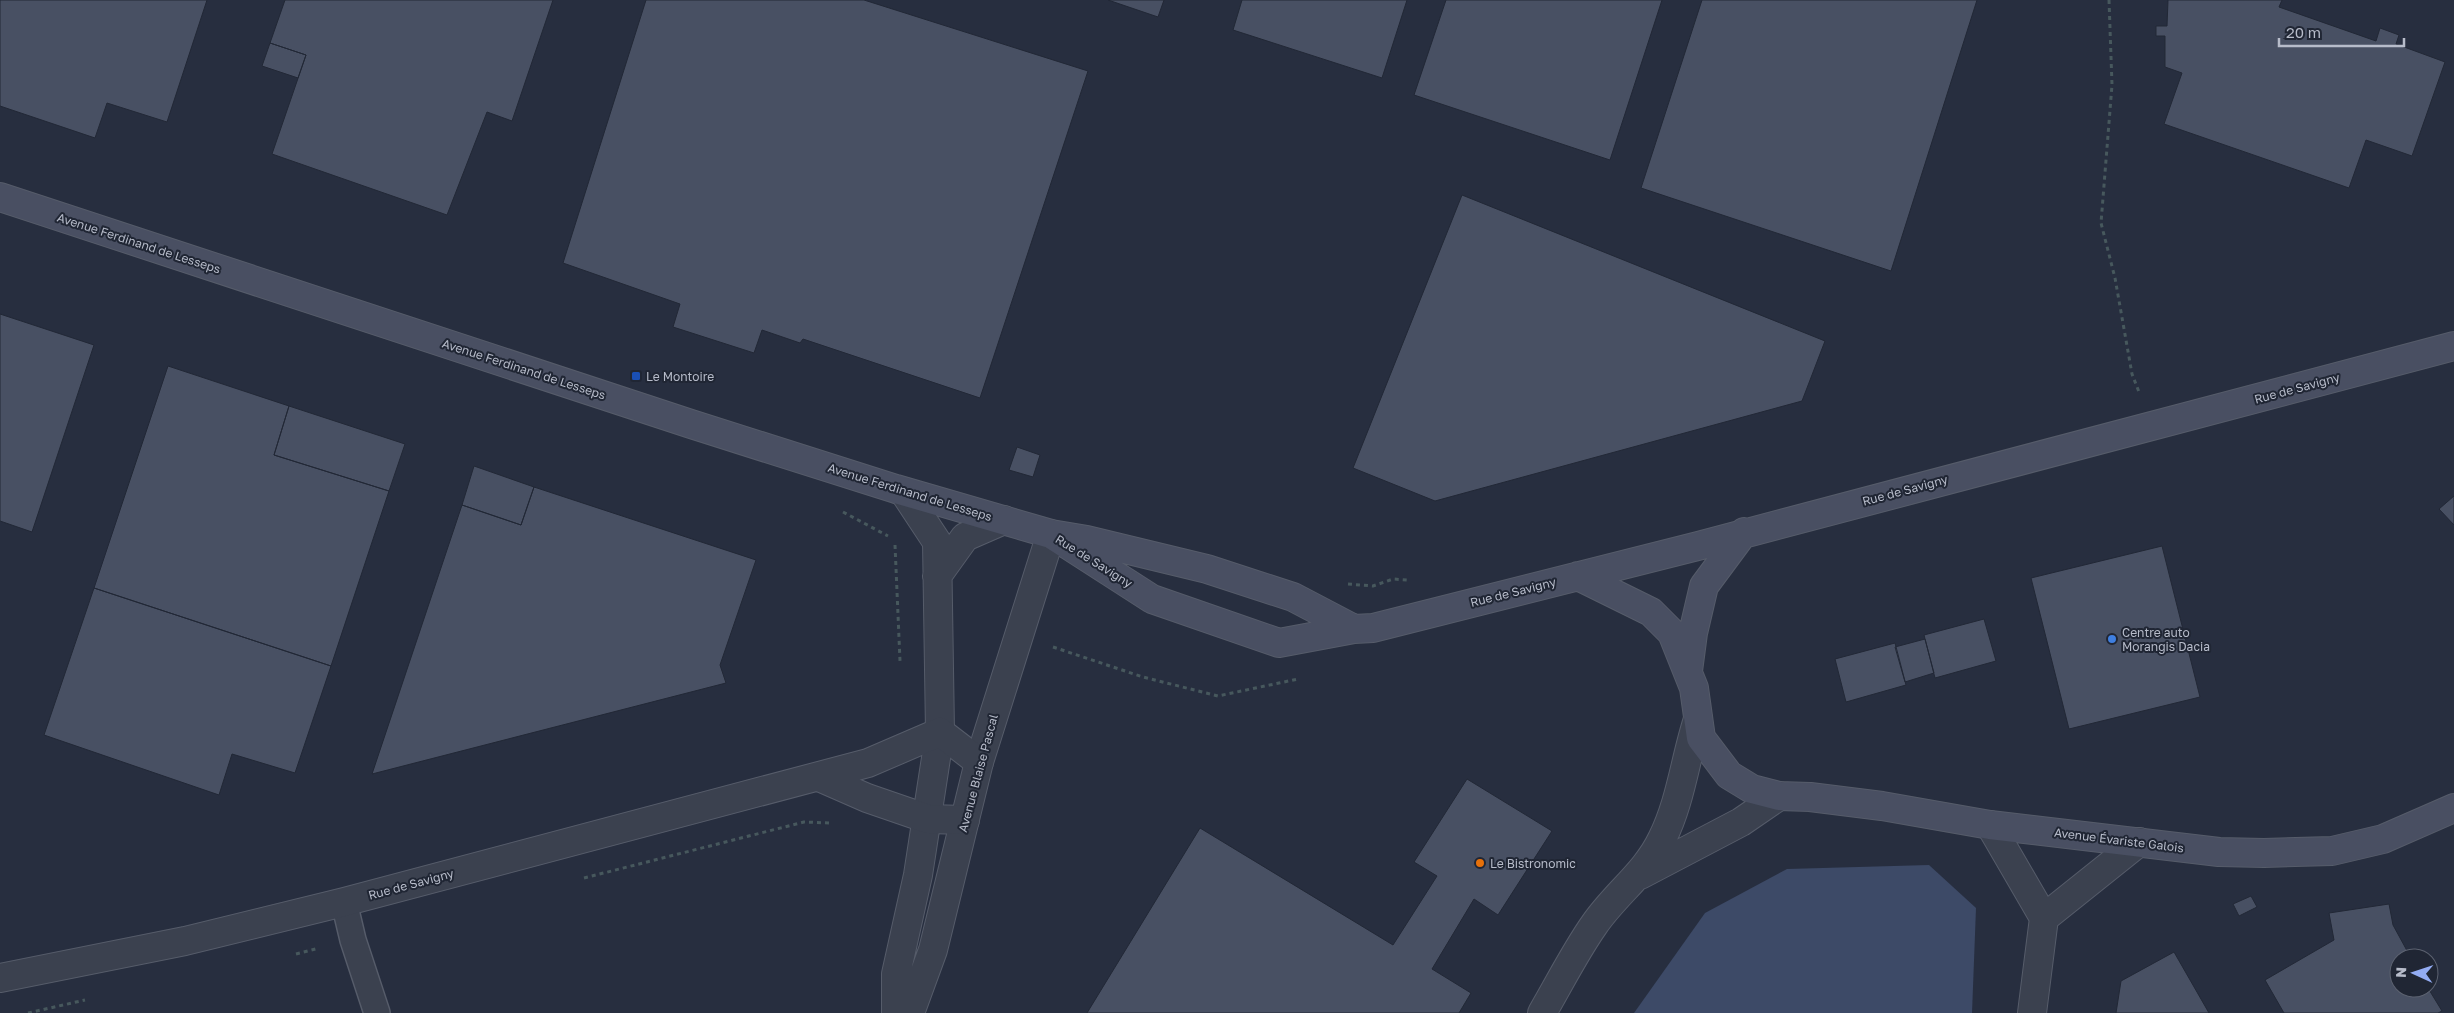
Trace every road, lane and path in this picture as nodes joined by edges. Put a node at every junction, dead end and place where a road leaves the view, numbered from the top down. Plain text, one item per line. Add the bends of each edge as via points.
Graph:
1 (2109, 0) edge
2 (0, 197) edge
3 (2454, 346) edge
4 (2140, 430) junction
5 (904, 492) junction
6 (836, 508) dead end
7 (1004, 520) junction
8 (1744, 532) junction
9 (1051, 534) junction
10 (937, 576) junction
11 (1578, 576) junction
12 (1411, 580) dead end
13 (1343, 583) dead end
14 (1354, 629) junction
15 (901, 667) dead end
16 (1688, 674) junction
17 (1698, 719) junction
18 (940, 732) junction
19 (979, 762) junction
20 (819, 777) junction
21 (1779, 796) junction
22 (2454, 808) edge
23 (928, 819) junction
24 (965, 820) junction
25 (1990, 825) junction
26 (2139, 842) junction
27 (1639, 876) junction
28 (344, 902) junction
29 (2044, 918) junction
30 (0, 978) edge
31 (377, 1013) edge
32 (896, 1013) edge
33 (910, 1013) edge
34 (1542, 1013) edge
35 (2032, 1013) edge

1 - 4 path via 2112,84 2102,223 2132,374 2140,395
2 - 5 main road, Avenue Ferdinand de Lesseps
3 - 4 main road, Rue de Savigny
4 - 8 main road, Rue de Savigny
5 - 7 main road, Avenue Ferdinand de Lesseps
5 - 10 street via 936,542
6 - 15 path via 888,535 895,544
7 - 9 main road, Avenue Ferdinand de Lesseps
7 - 10 street via 965,537
8 - 11 main road, Rue de Savigny
8 - 16 main road via 1704,586
9 - 14 main road, Rue de Savigny via 1207,569 1293,597
9 - 14 main road, Rue de Savigny via 1152,598 1278,643
9 - 19 street, Avenue Blaise Pascal
10 - 18 street
11 - 14 main road, Rue de Savigny via 1373,628
11 - 16 main road, Avenue Évariste Galois via 1651,612 1672,633
12 - 13 path via 1393,579 1373,586
16 - 17 main road, Avenue Évariste Galois via 1694,688
17 - 21 main road, Avenue Évariste Galois via 1701,738 1729,775 1752,789
17 - 27 street, Avenue Évariste Galois via 1679,793 1662,839
18 - 19 street
18 - 20 street, Rue de Savigny via 868,763
18 - 23 street
19 - 24 street, Avenue Blaise Pascal
20 - 23 street
20 - 28 street, Rue de Savigny
21 - 25 main road, Avenue Évariste Galois via 1873,805
21 - 27 street, Avenue Évariste Galois via 1741,822
22 - 26 main road, Avenue Évariste Galois via 2383,839 2332,851 2218,852
23 - 24 street
23 - 32 street via 896,974
24 - 33 street, Avenue Blaise Pascal via 933,950
25 - 26 main road, Avenue Évariste Galois
25 - 29 street
26 - 29 street
27 - 34 street, Avenue Évariste Galois via 1594,925
28 - 30 street, Rue de Savigny via 185,941
28 - 31 lane
29 - 35 street

